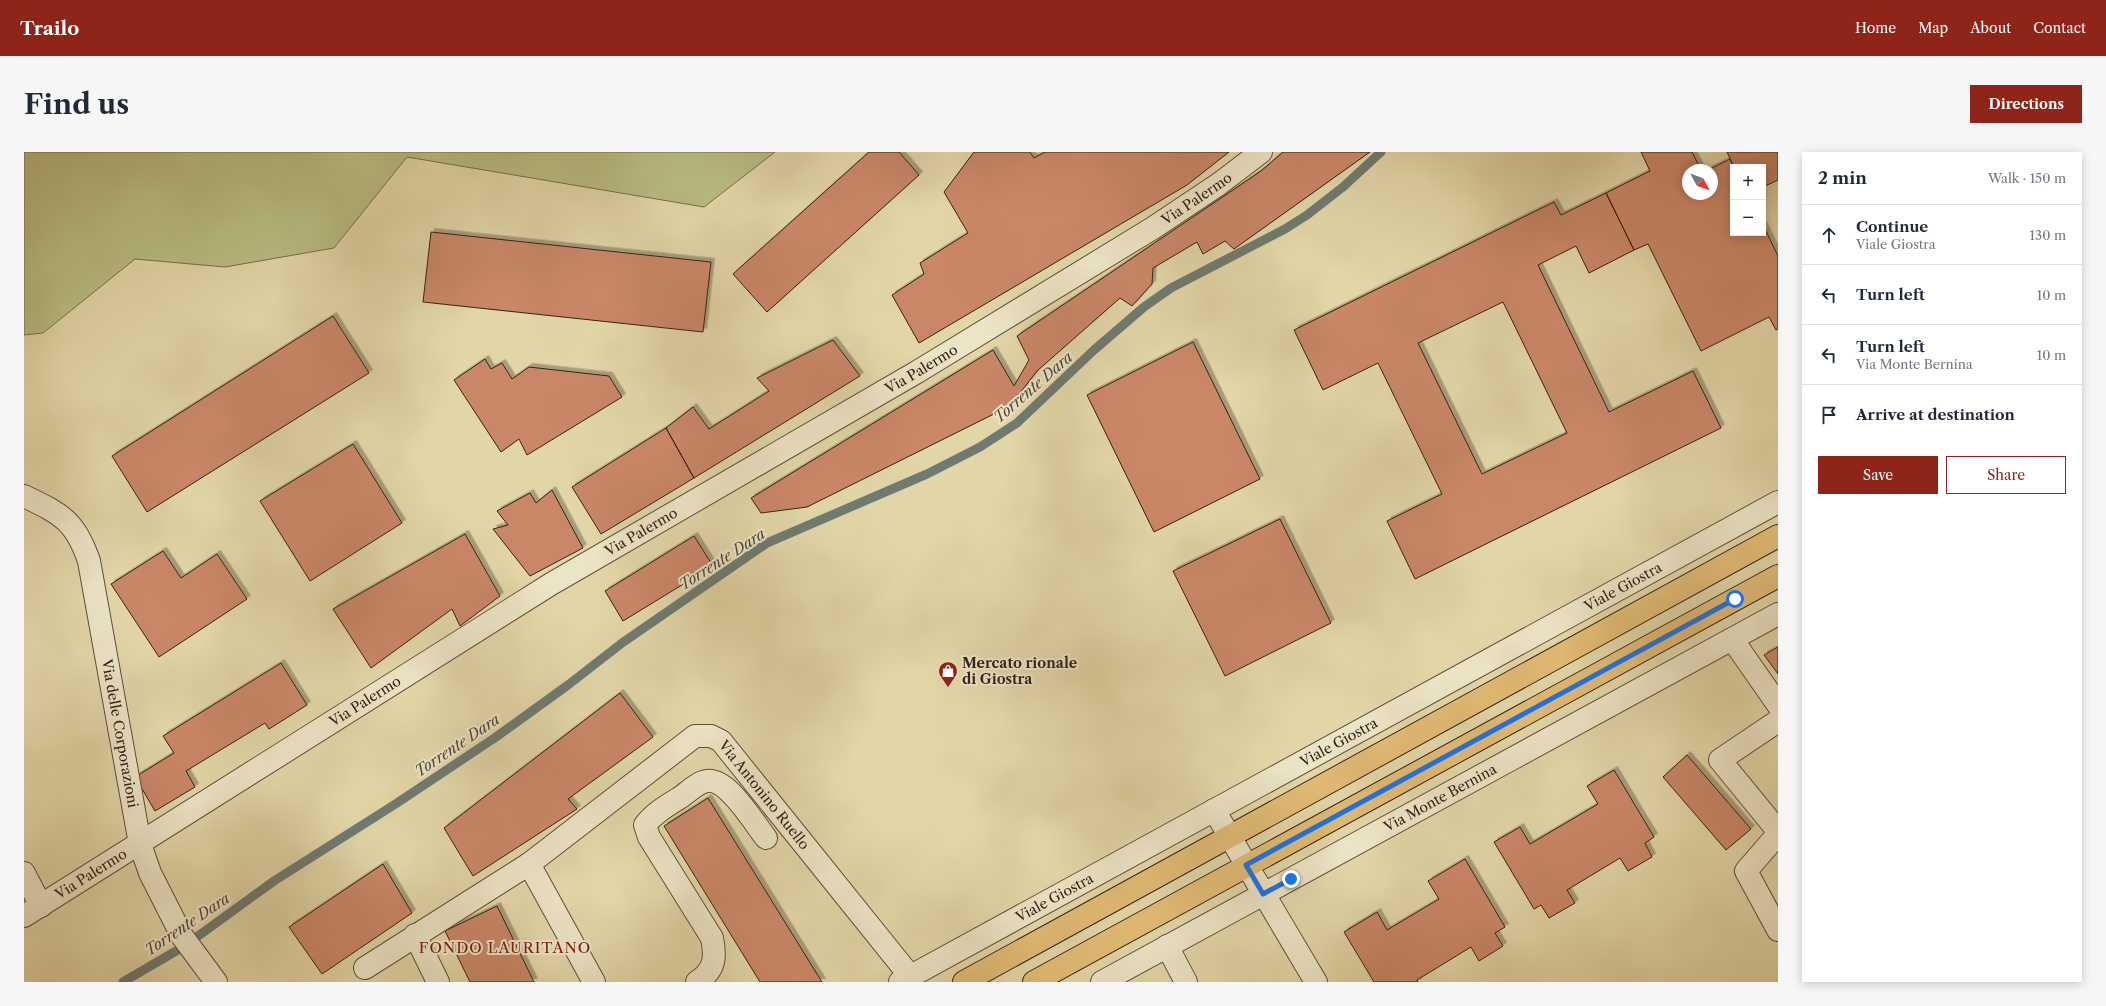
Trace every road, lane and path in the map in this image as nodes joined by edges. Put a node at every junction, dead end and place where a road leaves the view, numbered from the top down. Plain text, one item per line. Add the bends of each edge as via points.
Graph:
1 (1260, 152) edge
2 (24, 496) edge
3 (1778, 502) edge
4 (1778, 536) edge
5 (1778, 576) edge
6 (1778, 614) edge
7 (1732, 639) junction
8 (1778, 705) edge
9 (1778, 721) edge
10 (1214, 810) junction
11 (1778, 833) edge
12 (1229, 836) junction
13 (766, 838) dead end
14 (140, 844) junction
15 (530, 864) junction
16 (1246, 865) junction
17 (24, 873) edge
18 (1263, 894) junction
19 (33, 911) edge
20 (1778, 930) edge
21 (415, 935) junction
22 (1167, 946) junction
23 (365, 968) dead end
24 (905, 979) edge
25 (216, 982) edge
26 (438, 982) edge
27 (594, 982) edge
28 (697, 982) edge
29 (964, 982) edge
30 (1034, 982) edge
31 (1102, 982) edge
32 (1186, 982) edge
33 (1316, 982) edge

1 - 14 street, Via Palermo via 1219,184 1153,228 917,372 551,584
2 - 14 street, Via delle Corporazioni via 67,520 82,539 89,561
3 - 10 street, Viale Giostra
4 - 12 main road, Viale Giostra
5 - 16 main road
6 - 7 street, Via Monte Bernina
7 - 8 street
7 - 18 street, Via Monte Bernina
9 - 11 street via 1720,760
10 - 12 street
10 - 24 street, Viale Giostra
11 - 20 street via 1746,871
12 - 16 street
12 - 29 main road, Viale Giostra
13 - 28 street, Via Antonino Ruello via 726,787 716,781 705,781 693,788 650,818 645,826 649,837 712,938 716,956 710,968
14 - 19 street, Via Palermo
14 - 25 street, Via delle Corporazioni via 150,873 188,944
15 - 21 street, Via Antonino Ruello
15 - 24 street, Via Antonino Ruello via 695,736 711,736 721,741
15 - 27 street
16 - 18 street
16 - 30 main road
17 - 19 street
18 - 22 street, Via Monte Bernina
18 - 33 street
21 - 23 street, Via Antonino Ruello
21 - 26 street
22 - 31 street, Via Monte Bernina
22 - 32 street

